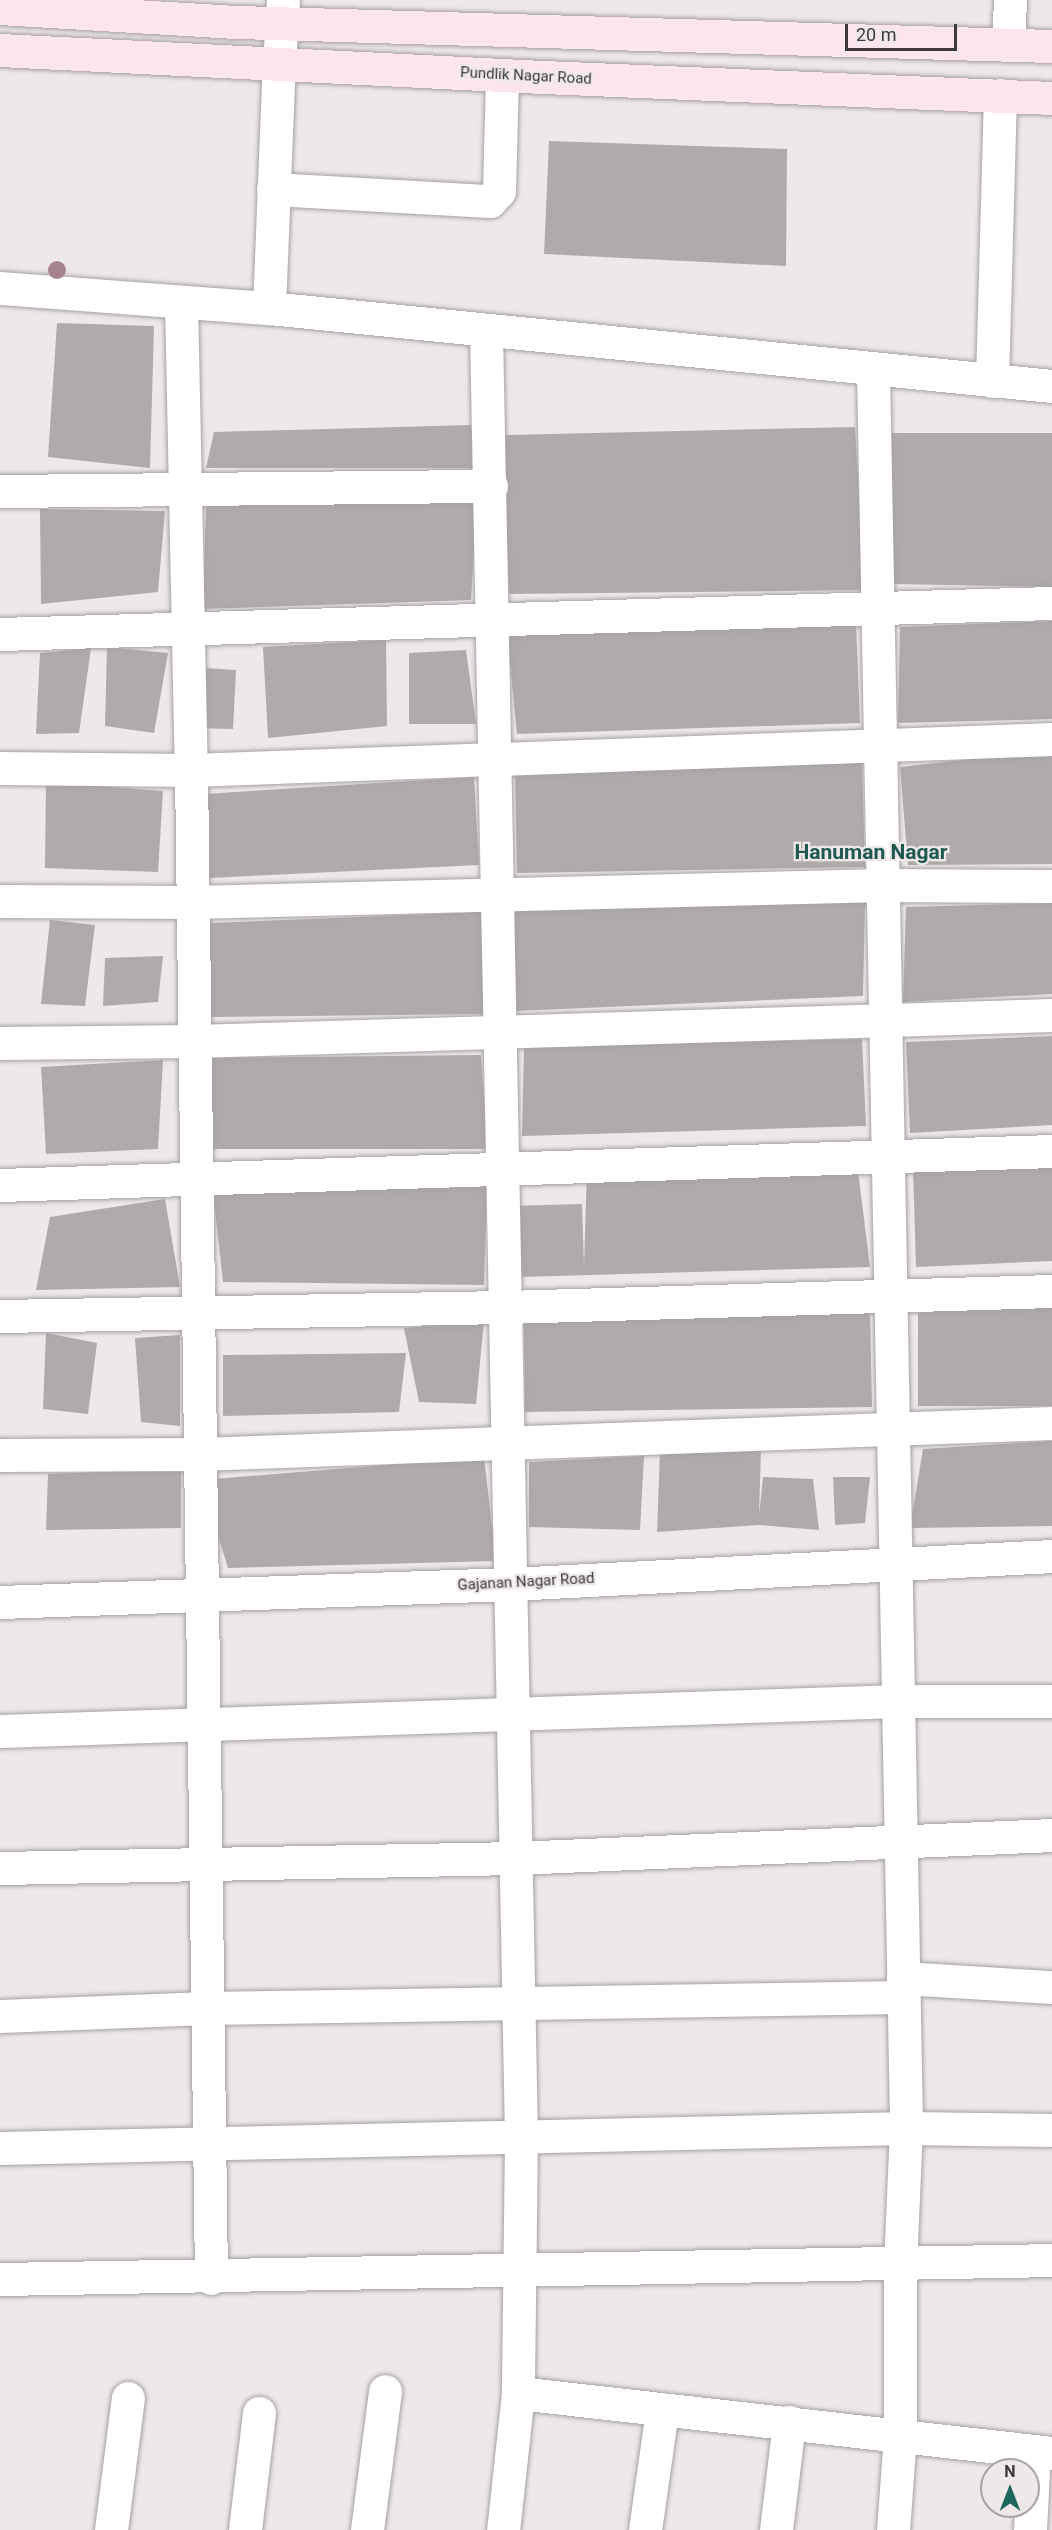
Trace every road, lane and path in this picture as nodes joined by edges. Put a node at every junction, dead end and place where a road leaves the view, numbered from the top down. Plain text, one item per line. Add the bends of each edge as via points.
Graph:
1 (1010, 0) edge
2 (0, 8) edge
3 (282, 12) edge
4 (1008, 44) junction
5 (1052, 46) edge
6 (0, 50) edge
7 (279, 64) junction
8 (502, 76) junction
9 (1000, 96) junction
10 (1052, 98) edge
11 (273, 189) junction
12 (0, 288) edge
13 (181, 302) junction
14 (268, 308) junction
15 (486, 331) junction
16 (873, 370) junction
17 (992, 381) junction
18 (1052, 386) edge
19 (490, 486) junction
20 (185, 489) junction
21 (0, 491) edge
22 (1052, 603) edge
23 (878, 607) junction
24 (494, 619) junction
25 (188, 628) junction
26 (0, 634) edge
27 (1052, 739) edge
28 (880, 743) junction
29 (498, 758) junction
30 (0, 768) edge
31 (191, 770) junction
32 (883, 885) junction
33 (1052, 886) edge
34 (500, 894) junction
35 (0, 900) edge
36 (193, 902) junction
37 (1052, 1015) edge
38 (886, 1022) junction
39 (502, 1032) junction
40 (195, 1041) junction
41 (0, 1043) edge
42 (1052, 1151) edge
43 (889, 1157) junction
44 (504, 1170) junction
45 (197, 1180) junction
46 (0, 1185) edge
47 (1052, 1291) edge
48 (892, 1294) junction
49 (506, 1307) junction
50 (198, 1314) junction
51 (0, 1316) edge
52 (1052, 1423) edge
53 (894, 1429) junction
54 (509, 1443) junction
55 (200, 1454) junction
56 (0, 1455) edge
57 (1052, 1556) edge
58 (897, 1563) junction
59 (511, 1584) junction
60 (202, 1593) junction
61 (0, 1602) edge
62 (899, 1701) junction
63 (1052, 1701) edge
64 (513, 1713) junction
65 (204, 1723) junction
66 (0, 1731) edge
67 (1052, 1835) edge
68 (901, 1839) junction
69 (515, 1858) junction
70 (206, 1864) junction
71 (0, 1868) edge
72 (1052, 1987) edge
73 (903, 1988) junction
74 (518, 2006) junction
75 (207, 2008) junction
76 (0, 2016) edge
77 (906, 2128) junction
78 (1052, 2130) edge
79 (521, 2138) junction
80 (209, 2145) junction
81 (0, 2148) edge
82 (1052, 2260) edge
83 (900, 2266) junction
84 (522, 2267) junction
85 (211, 2278) junction
86 (0, 2279) edge
87 (385, 2391) dead end
88 (518, 2393) junction
89 (128, 2398) dead end
90 (662, 2411) junction
91 (259, 2413) dead end
92 (789, 2422) junction
93 (900, 2435) junction
94 (1043, 2452) edge
95 (111, 2530) edge
96 (244, 2530) edge
97 (367, 2530) edge
98 (503, 2530) edge
99 (645, 2530) edge
100 (776, 2530) edge
101 (893, 2530) edge
102 (1030, 2530) edge

1 - 4 street
2 - 3 main road
3 - 4 main road
3 - 7 street
4 - 5 main road
6 - 7 main road, Pundlik Nagar Road
7 - 8 main road, Pundlik Nagar Road
7 - 11 street
8 - 9 main road, Pundlik Nagar Road
8 - 11 street via 499,191 490,201
9 - 10 main road, Pundlik Nagar Road
9 - 17 street
11 - 14 street
12 - 13 street
13 - 14 street
13 - 20 street
14 - 15 street
15 - 16 street
15 - 19 street
16 - 17 street
16 - 23 street
17 - 18 street
19 - 20 street
19 - 24 street
20 - 21 street
20 - 25 street
22 - 23 street
23 - 24 street
23 - 28 street
24 - 25 street
24 - 29 street
25 - 26 street
25 - 31 street
27 - 28 street
28 - 29 street
28 - 32 street
29 - 31 street
29 - 34 street
30 - 31 street
31 - 36 street
32 - 33 street
32 - 34 street
32 - 38 street
34 - 36 street
34 - 39 street
35 - 36 street
36 - 40 street
37 - 38 street
38 - 39 street
38 - 43 street
39 - 40 street
39 - 44 street
40 - 41 street
40 - 45 street
42 - 43 street
43 - 44 street
43 - 48 street
44 - 45 street
44 - 49 street
45 - 46 street
45 - 50 street
47 - 48 street
48 - 49 street
48 - 53 street
49 - 50 street
49 - 54 street
50 - 51 street
50 - 55 street
52 - 53 street
53 - 54 street
53 - 58 street
54 - 55 street
54 - 59 street
55 - 56 street
55 - 60 street
57 - 58 street, Gajanan Nagar Road
58 - 59 street, Gajanan Nagar Road
58 - 62 street
59 - 60 street, Gajanan Nagar Road
59 - 64 street
60 - 61 street, Gajanan Nagar Road
60 - 65 street
62 - 63 street
62 - 64 street
62 - 68 street
64 - 65 street
64 - 69 street
65 - 66 street
65 - 70 street
67 - 68 street
68 - 69 street
68 - 73 street
69 - 70 street
69 - 74 street
70 - 71 street
70 - 75 street
72 - 73 street
73 - 74 street
73 - 77 street
74 - 75 street
74 - 79 street
75 - 76 street
75 - 80 street
77 - 78 street
77 - 79 street
77 - 83 street
79 - 80 street
79 - 84 street
80 - 81 street
80 - 85 street
82 - 83 street
83 - 84 street
83 - 93 street
84 - 85 street
84 - 88 street
85 - 86 street
87 - 97 street
88 - 90 street
88 - 98 street
89 - 95 street
90 - 92 street
90 - 99 street
91 - 96 street
92 - 93 street
92 - 100 street
93 - 94 street
93 - 101 street
94 - 102 street

